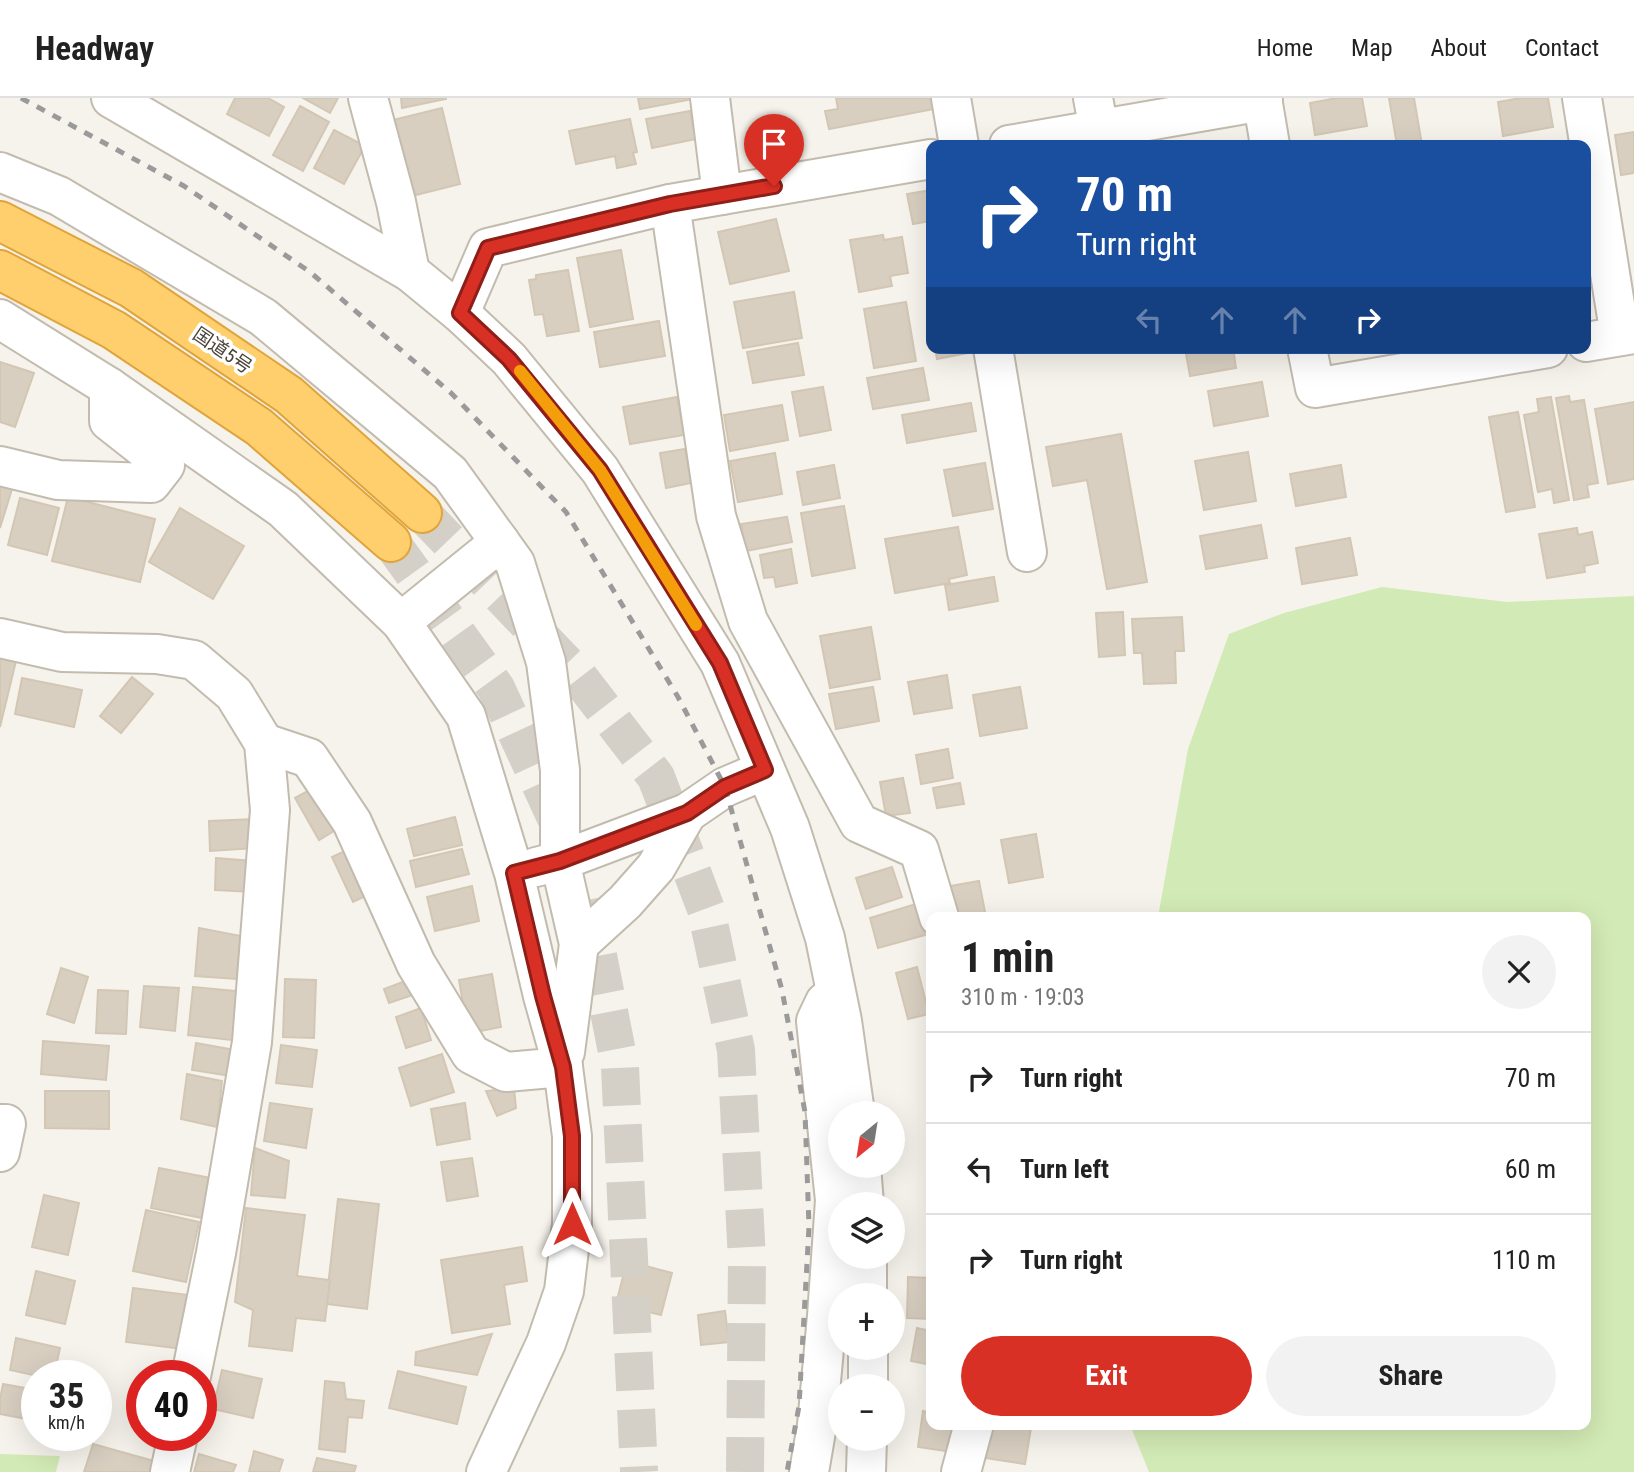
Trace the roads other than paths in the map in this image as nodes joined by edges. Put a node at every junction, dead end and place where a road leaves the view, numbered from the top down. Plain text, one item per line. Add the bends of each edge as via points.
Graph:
1 (111, 98) edge
2 (368, 98) edge
3 (710, 98) edge
4 (951, 98) edge
5 (1582, 98) edge
6 (1262, 100) edge
7 (1096, 114) edge
8 (958, 140) edge
9 (1023, 140) edge
10 (1269, 140) edge
11 (1587, 140) edge
12 (926, 160) edge
13 (1591, 167) edge
14 (0, 172) edge
15 (722, 195) junction
16 (670, 204) junction
17 (0, 221) edge
18 (0, 270) edge
19 (410, 272) junction
20 (460, 313) junction
21 (0, 319) edge
22 (1613, 337) edge
23 (994, 354) edge
24 (1308, 354) edge
25 (1513, 354) edge
26 (108, 387) junction
27 (0, 466) edge
28 (422, 513) tunnel mouth
29 (391, 542) tunnel mouth
30 (500, 542) junction
31 (1027, 552) dead end
32 (401, 622) junction
33 (0, 638) edge
34 (264, 743) junction
35 (765, 770) junction
36 (687, 813) junction
37 (560, 861) junction
38 (514, 873) junction
39 (938, 912) edge
40 (579, 944) junction
41 (834, 983) junction
42 (563, 1067) junction
43 (853, 1101) edge
44 (0, 1124) edge
45 (0, 1152) edge
46 (194, 1360) edge
47 (972, 1430) edge
48 (175, 1451) edge
49 (867, 1451) edge
50 (170, 1472) edge
51 (486, 1472) edge
52 (810, 1472) edge
53 (866, 1472) edge
54 (961, 1472) edge

1 - 19 street
2 - 19 street
3 - 15 street
4 - 8 street
5 - 11 street
6 - 7 street
6 - 10 street
7 - 9 street
12 - 15 street
13 - 22 street
14 - 30 street via 59,196 263,317 450,473
15 - 16 street
16 - 20 street via 488,248
16 - 39 street via 716,516 748,621 859,823 919,850
17 - 28 highway, 国道5号 via 131,288 289,395
18 - 29 highway via 114,330 259,427
19 - 20 street
20 - 35 street via 509,359 600,470 720,663
21 - 26 street
23 - 31 street
24 - 25 street via 1315,388
26 - 27 street via 109,421 165,465 151,483 58,480
26 - 32 street via 283,509
30 - 32 street
30 - 37 street via 515,563 546,662 560,770
32 - 38 street via 466,716
33 - 34 street via 62,652 157,654 194,660 234,694
34 - 42 street via 309,758 352,822 416,964 471,1054 506,1072
34 - 46 street via 270,810 252,1042
35 - 36 street via 725,787
35 - 41 street via 790,828 825,938
36 - 37 street
36 - 40 street via 656,867
37 - 38 street
37 - 40 street
38 - 42 street
40 - 42 street
41 - 43 street
41 - 52 street via 816,1021 835,1200
42 - 51 street via 572,1148 572,1224 564,1291 546,1343
44 - 45 street via 5,1124
47 - 54 street
48 - 50 street
49 - 53 street

